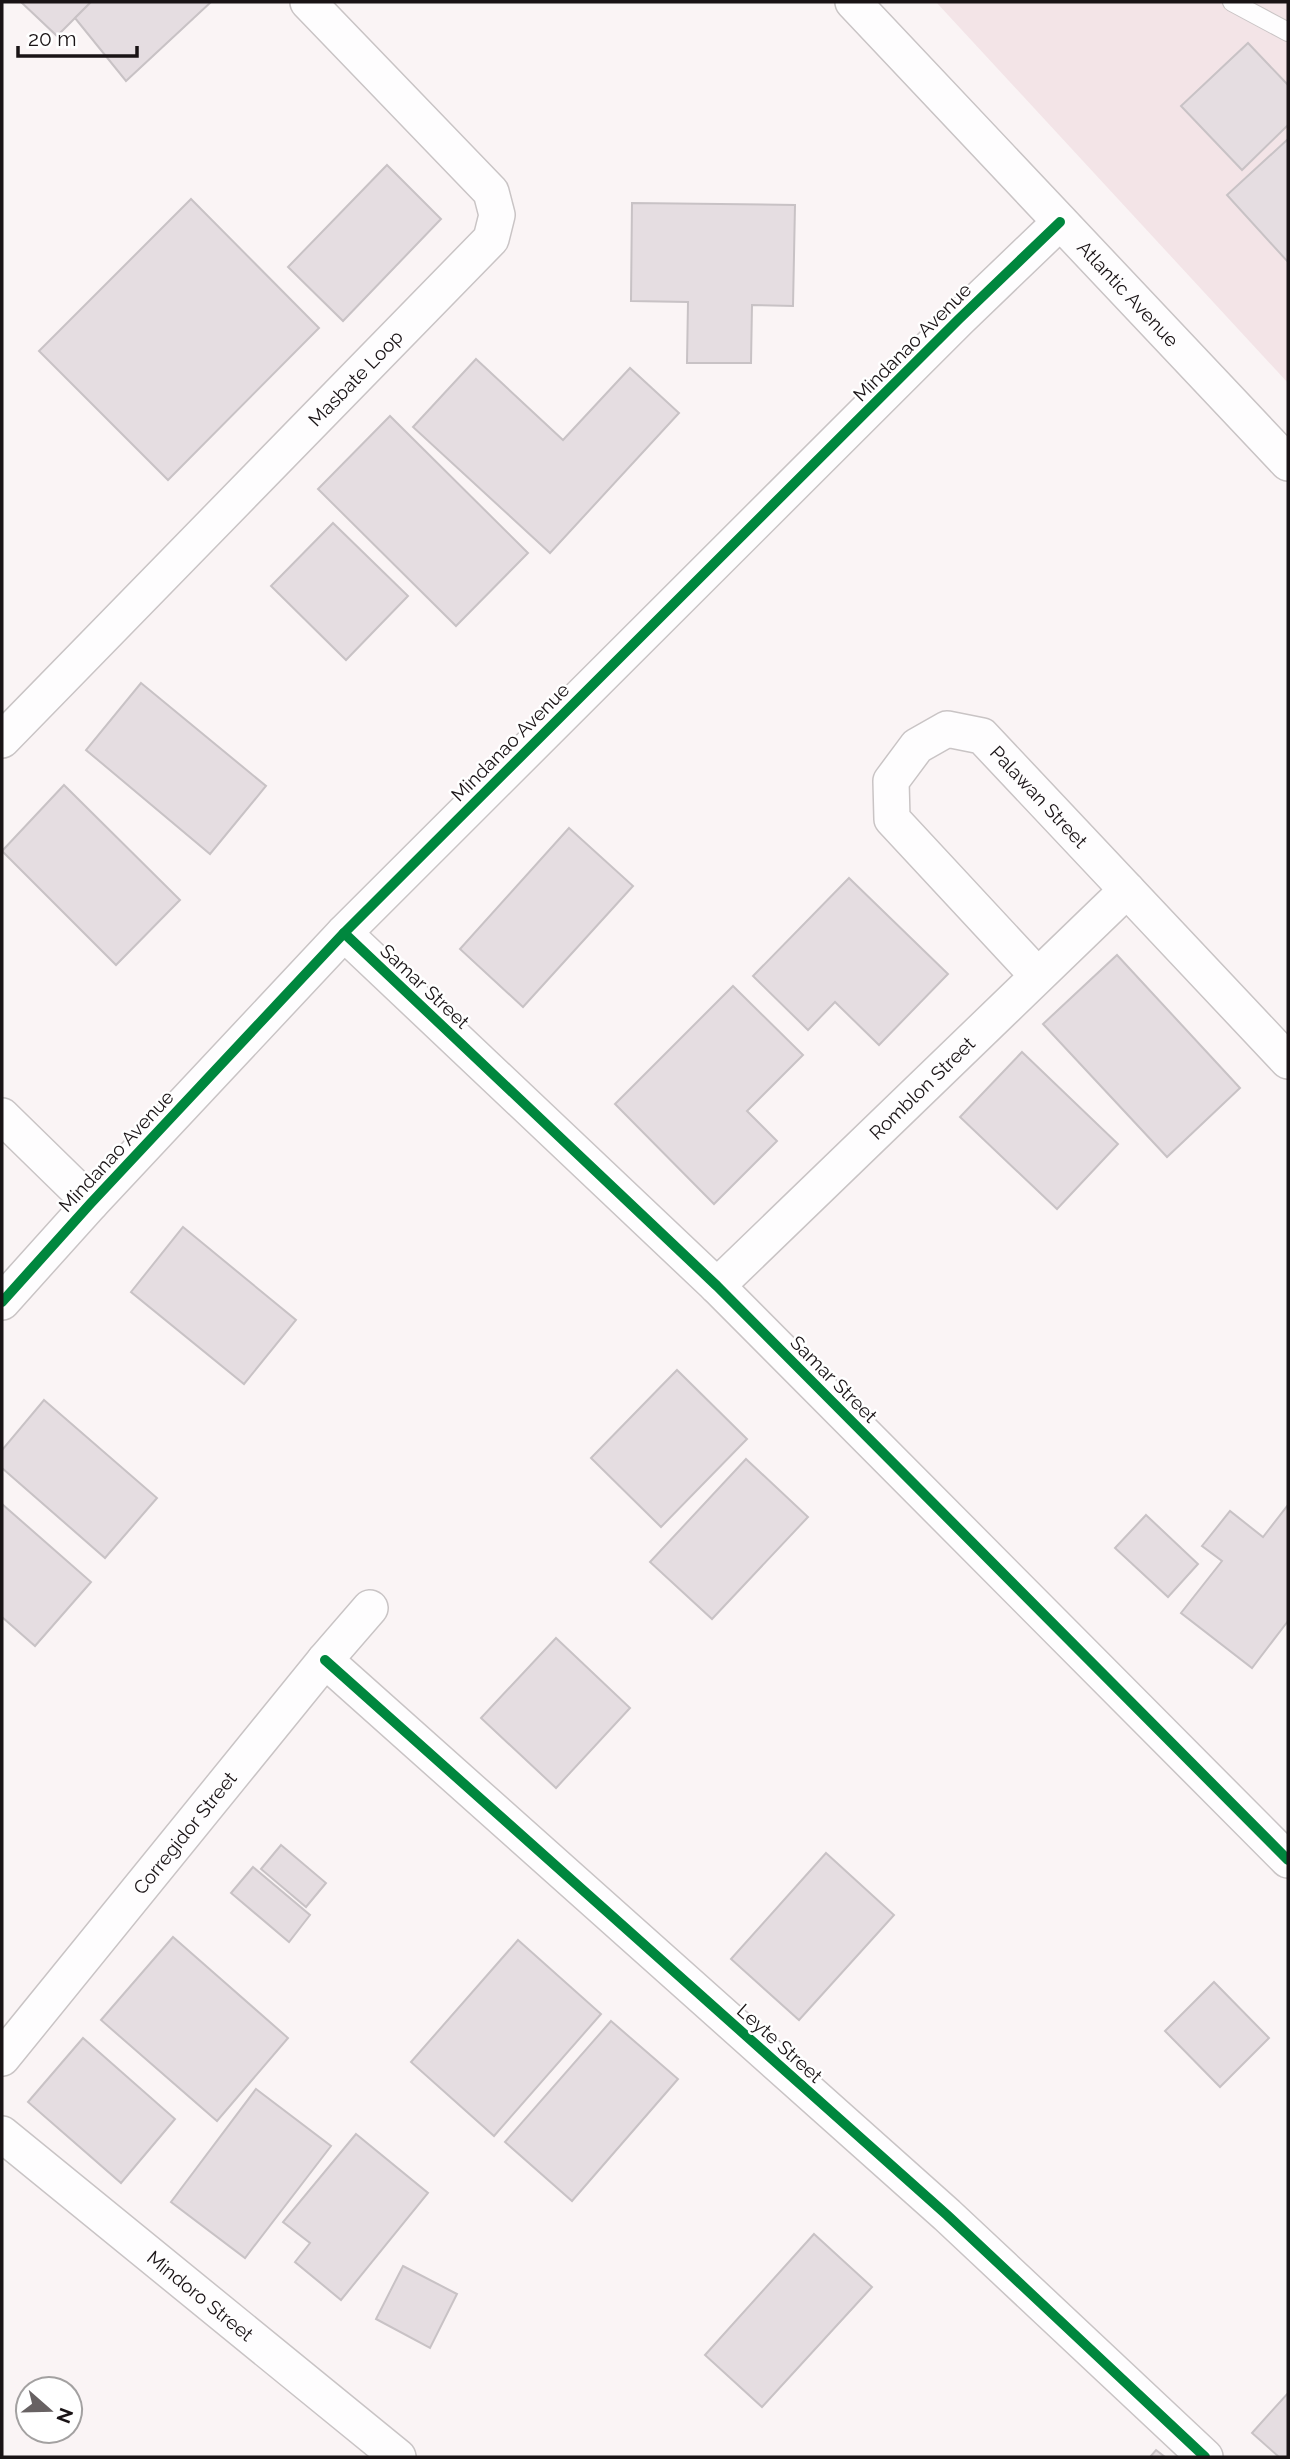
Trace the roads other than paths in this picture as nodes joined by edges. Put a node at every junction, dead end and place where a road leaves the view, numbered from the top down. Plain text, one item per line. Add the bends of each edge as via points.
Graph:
1 (308, 2) edge
2 (853, 2) edge
3 (1232, 2) edge
4 (1288, 32) edge
5 (1060, 222) junction
6 (1288, 463) edge
7 (2, 740) edge
8 (1127, 890) junction
9 (344, 933) junction
10 (1037, 975) junction
11 (1288, 1061) edge
12 (2, 1116) edge
13 (91, 1203) junction
14 (717, 1286) junction
15 (2, 1302) edge
16 (370, 1608) dead end
17 (325, 1660) junction
18 (1288, 1860) edge
19 (2, 2058) edge
20 (2, 2134) edge
21 (398, 2457) edge
22 (1205, 2457) edge

1 - 7 street, Masbate Loop via 491,192 497,215 491,239
2 - 5 street, Atlantic Avenue
3 - 4 lane
5 - 6 street, Atlantic Avenue
5 - 9 street, Mindanao Avenue
8 - 10 street, Romblon Street
8 - 10 street, Palawan Street via 982,736 947,729 917,746 891,781 892,819
8 - 11 street, Palawan Street
9 - 13 street, Mindanao Avenue
9 - 14 street, Samar Street
10 - 14 street, Romblon Street
12 - 13 street
13 - 15 street, Mindanao Avenue
14 - 18 street, Samar Street
16 - 17 street, Corregidor Street
17 - 19 street, Corregidor Street
17 - 22 street, Leyte Street via 947,2215
20 - 21 street, Mindoro Street

